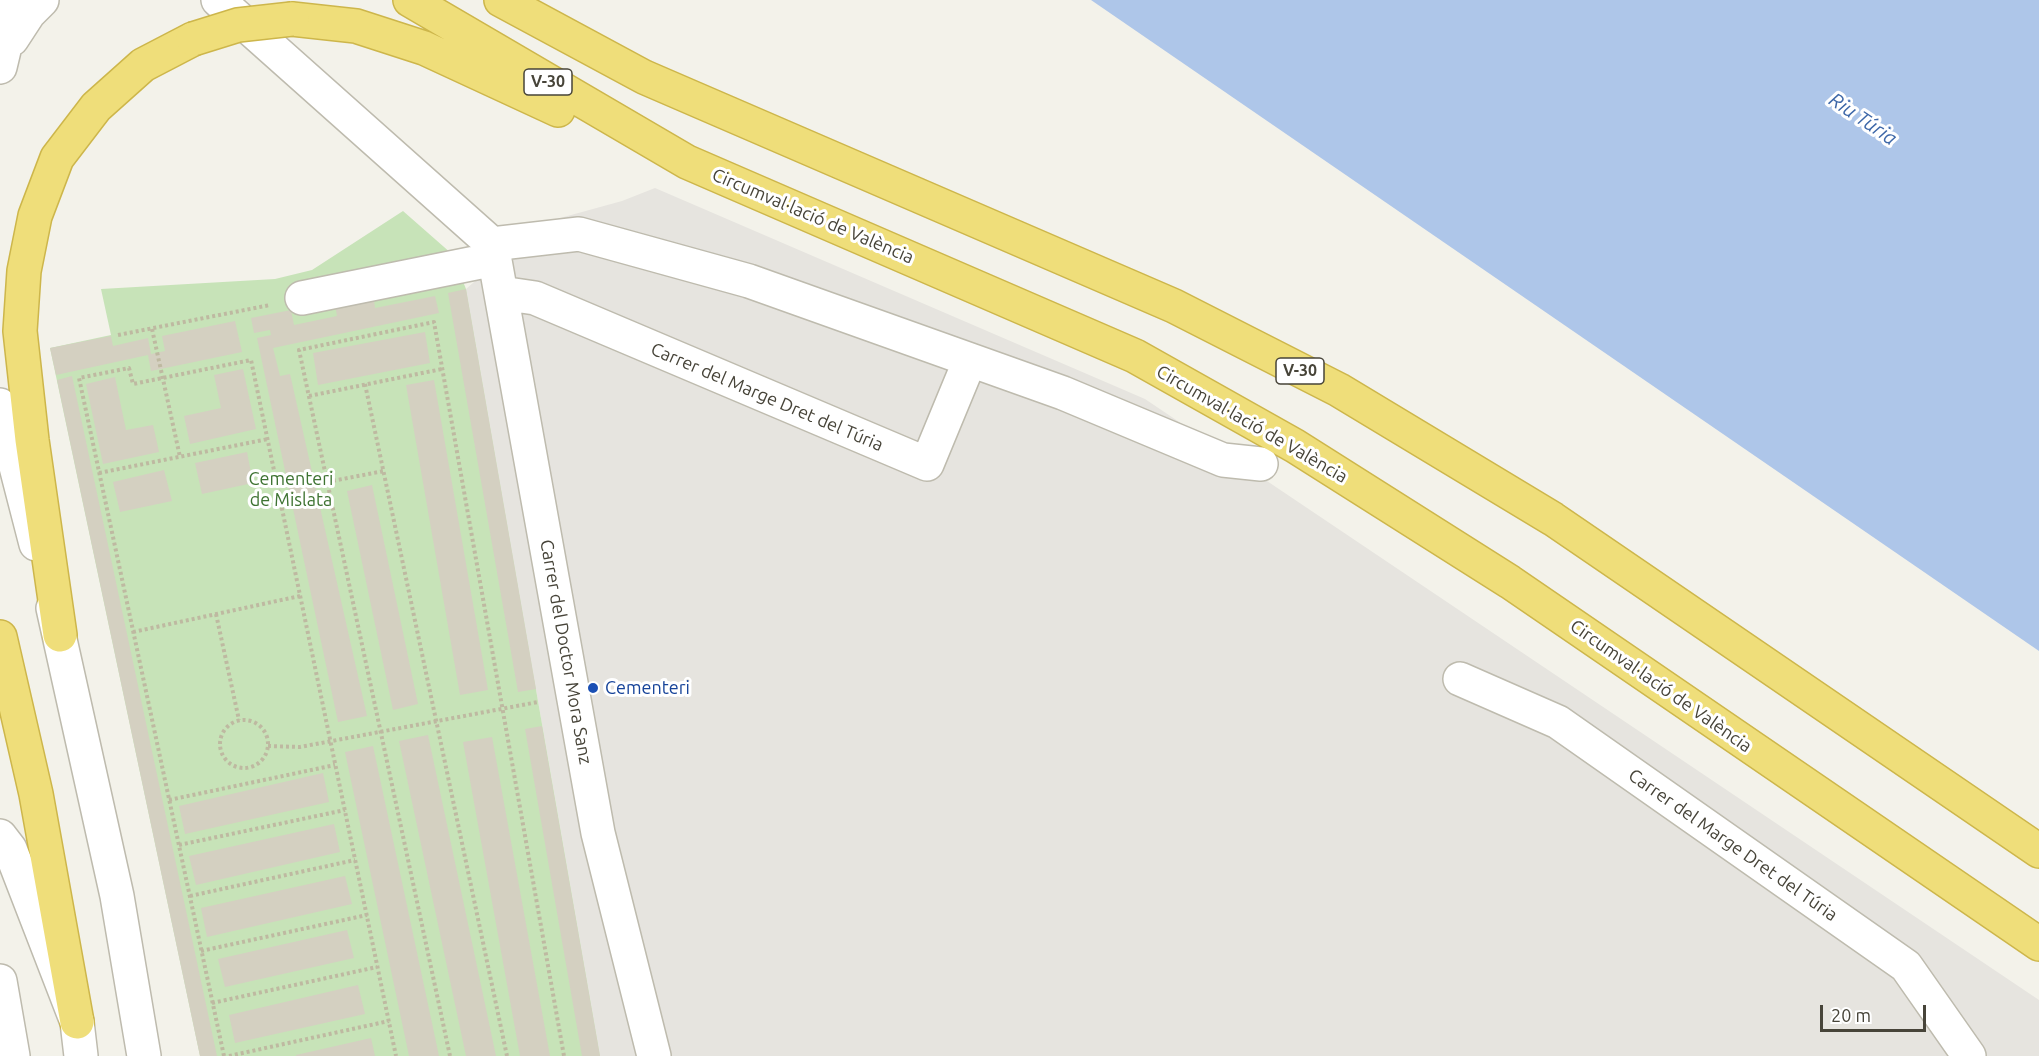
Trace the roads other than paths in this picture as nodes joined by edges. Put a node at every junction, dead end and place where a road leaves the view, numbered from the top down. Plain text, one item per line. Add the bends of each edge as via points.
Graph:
1 (16, 0) edge
2 (42, 0) edge
3 (410, 0) edge
4 (501, 0) edge
5 (217, 2) edge
6 (2, 59) edge
7 (687, 162) junction
8 (493, 252) junction
9 (501, 293) junction
10 (302, 298) road end
11 (970, 360) junction
12 (0, 405) edge
13 (1261, 464) dead end
14 (60, 635) junction
15 (0, 637) edge
16 (1460, 679) dead end
17 (0, 836) edge
18 (2039, 851) edge
19 (2039, 944) edge
20 (0, 981) edge
21 (77, 1022) junction
22 (13, 1056) edge
23 (81, 1056) edge
24 (144, 1056) edge
25 (654, 1056) edge
26 (1970, 1056) edge

1 - 6 street
2 - 6 street via 29,13
3 - 7 highway, Circumval·lació de València / V-30
4 - 18 highway, V-30 via 644,77 1174,306 1339,390 1553,519
5 - 8 street
7 - 14 highway, bridge via 618,138 424,48 356,26 292,19 238,25 193,39 142,65 96,107 57,159 35,216 24,271 20,331
7 - 19 highway, Circumval·lació de València / V-30 via 1135,356 1295,446 1510,582
8 - 9 street, Carrer del Doctor Mora Sanz
8 - 10 street
8 - 11 street via 579,234 750,281
9 - 11 street, Carrer del Marge Dret del Túria via 535,298 927,464
9 - 25 street, Carrer del Doctor Mora Sanz via 598,833
11 - 13 street via 1063,393 1223,460
12 - 14 street
14 - 24 street via 117,896
15 - 21 highway via 36,794
16 - 26 street, Carrer del Marge Dret del Túria via 1558,722 1906,966
17 - 21 street via 10,849
20 - 22 street
21 - 23 street

